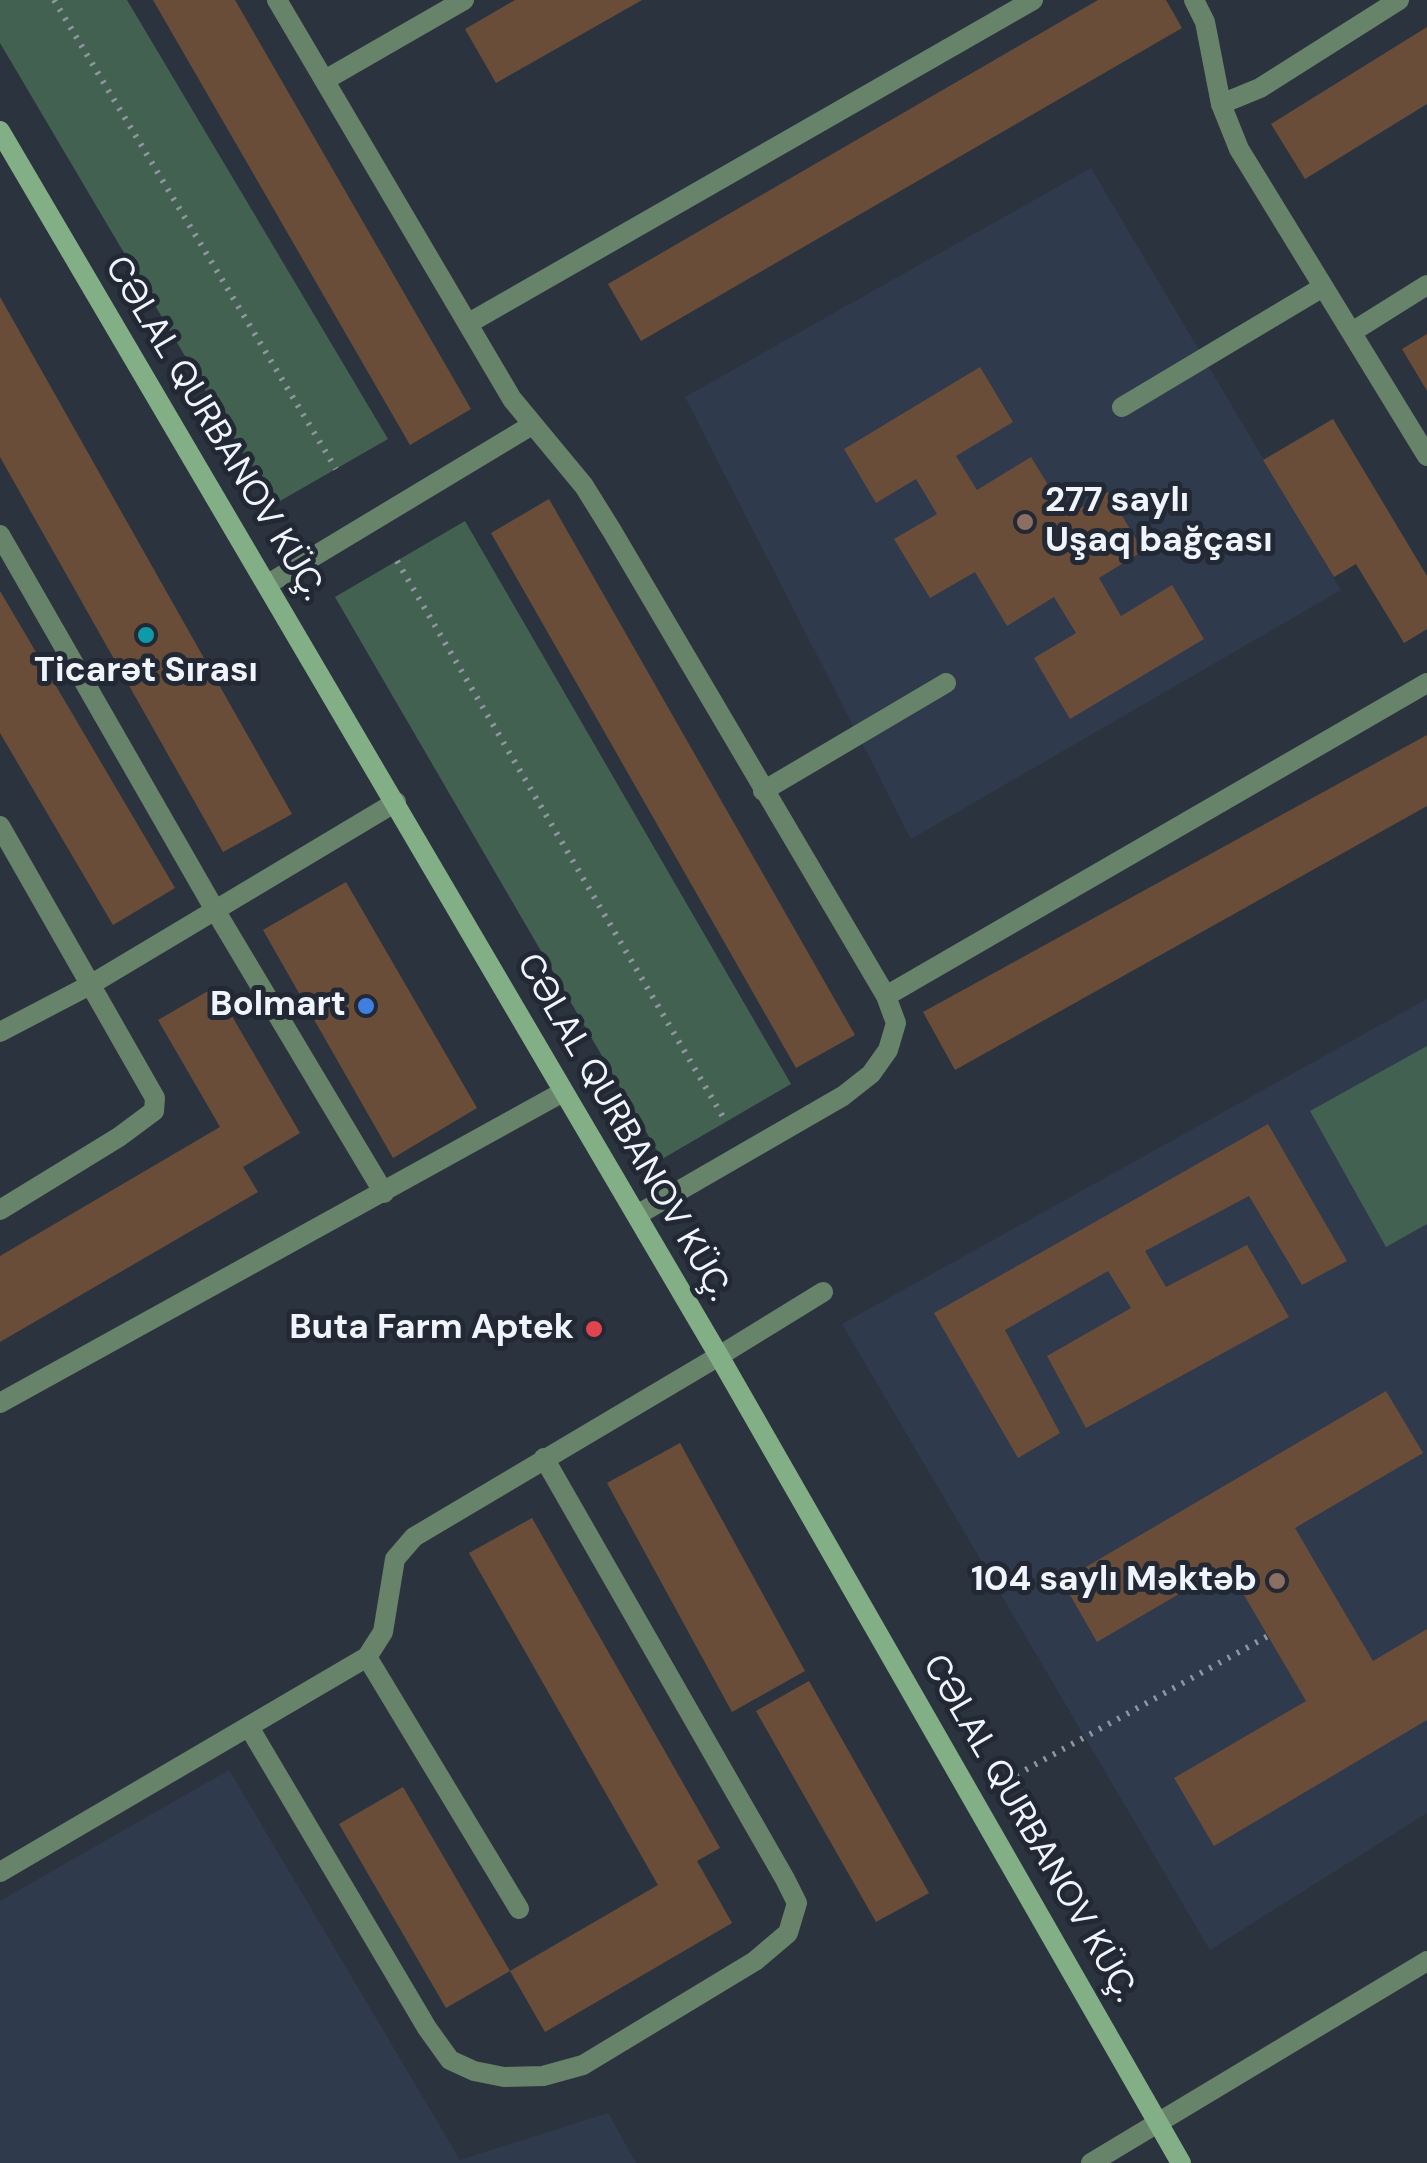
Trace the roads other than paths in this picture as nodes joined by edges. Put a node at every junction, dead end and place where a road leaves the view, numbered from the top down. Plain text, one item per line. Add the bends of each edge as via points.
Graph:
1 (277, 0) edge
2 (464, 0) edge
3 (1033, 0) edge
4 (1194, 0) edge
5 (1400, 0) edge
6 (325, 80) junction
7 (1222, 104) junction
8 (0, 131) edge
9 (1427, 285) edge
10 (1323, 287) junction
11 (469, 323) junction
12 (1352, 332) junction
13 (1122, 407) dead end
14 (532, 425) junction
15 (1427, 456) edge
16 (0, 535) edge
17 (268, 584) junction
18 (1427, 682) edge
19 (946, 683) dead end
20 (763, 791) junction
21 (396, 802) junction
22 (0, 826) edge
23 (215, 910) junction
24 (90, 985) junction
25 (886, 996) junction
26 (0, 1032) edge
27 (563, 1092) junction
28 (384, 1193) junction
29 (0, 1210) edge
30 (637, 1215) junction
31 (823, 1292) dead end
32 (719, 1356) junction
33 (0, 1403) edge
34 (544, 1458) junction
35 (368, 1657) junction
36 (249, 1728) junction
37 (0, 1872) edge
38 (519, 1909) dead end
39 (1427, 1961) edge
40 (1158, 2123) junction
41 (1090, 2163) edge
42 (1181, 2163) edge

1 - 6 street
2 - 6 street
3 - 11 street
4 - 7 street via 1216,62
5 - 7 street via 1260,88
6 - 11 street
7 - 10 street via 1238,149
8 - 17 street, CƏLAL QURBANOV KÜÇ.
9 - 12 street
10 - 12 street
10 - 13 street
11 - 14 street
12 - 15 street
14 - 17 street
14 - 20 street via 584,486
16 - 23 street
17 - 21 street, CƏLAL QURBANOV KÜÇ.
18 - 25 street
19 - 20 street
20 - 25 street
21 - 23 street
21 - 27 street, CƏLAL QURBANOV KÜÇ.
22 - 24 street
23 - 24 street
23 - 28 street
24 - 26 street
24 - 29 street via 155,1098 154,1111
25 - 30 street via 896,1023 871,1074
27 - 28 street
27 - 30 street, CƏLAL QURBANOV KÜÇ.
28 - 33 street
30 - 32 street, CƏLAL QURBANOV KÜÇ.
31 - 32 street
32 - 34 street
32 - 40 street, CƏLAL QURBANOV KÜÇ.
34 - 35 street via 414,1537 395,1559 383,1632
34 - 36 street via 786,1879 797,1903 788,1932 755,1961 582,2064 544,2076 474,2071 450,2060 427,2028
35 - 36 street
35 - 38 street
36 - 37 street
39 - 40 street
40 - 41 street
40 - 42 street, CƏLAL QURBANOV KÜÇ.

